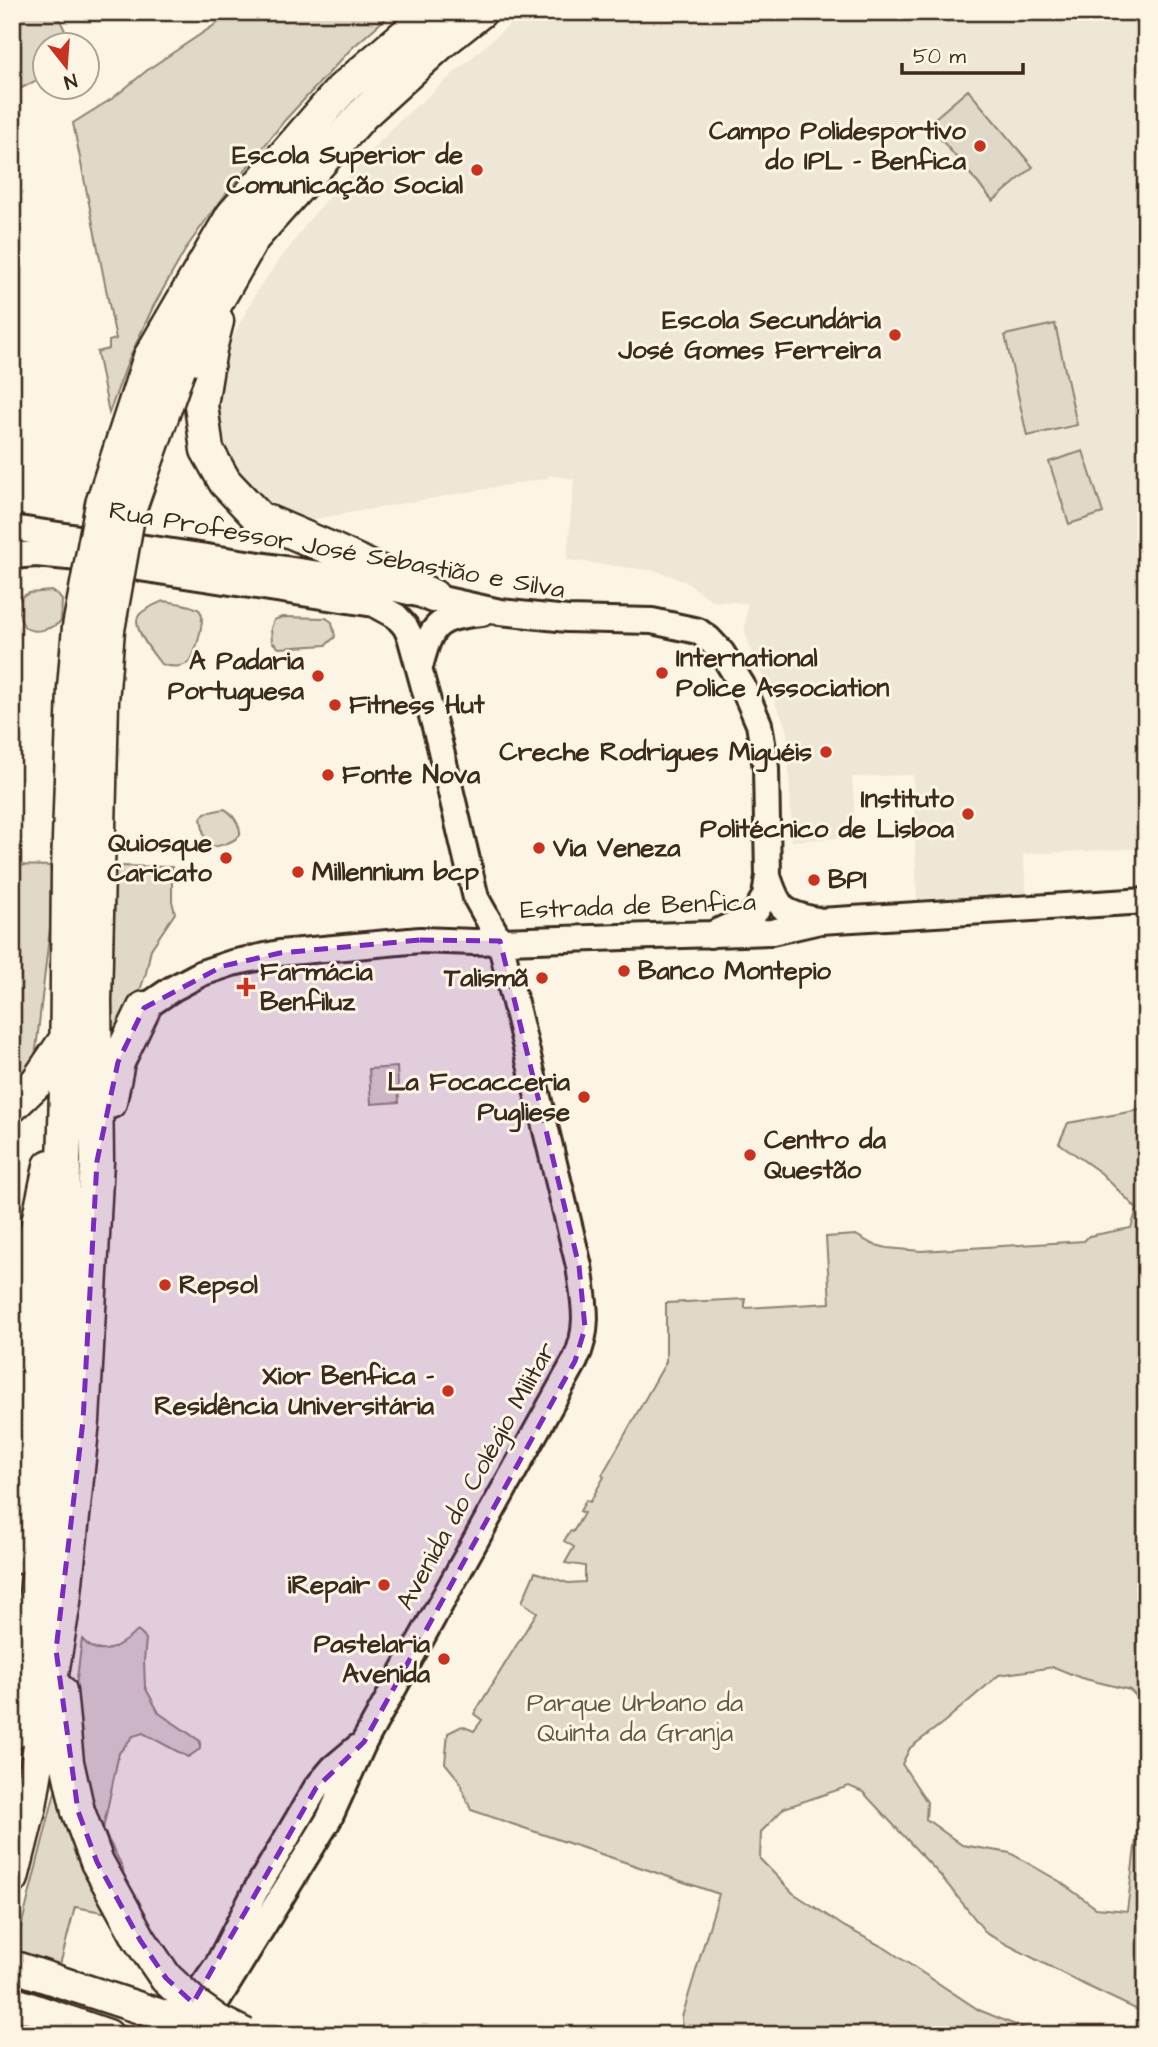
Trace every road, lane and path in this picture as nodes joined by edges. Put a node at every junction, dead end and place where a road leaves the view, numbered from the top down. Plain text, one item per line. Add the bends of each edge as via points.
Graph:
1 (432, 12) edge
2 (481, 12) edge
3 (227, 283) junction
4 (164, 363) junction
5 (12, 528) edge
6 (69, 546) junction
7 (12, 556) edge
8 (433, 596) junction
9 (500, 612) junction
10 (420, 667) junction
11 (83, 871) junction
12 (768, 876) junction
13 (1146, 901) edge
14 (820, 921) junction
15 (710, 935) junction
16 (500, 941) junction
17 (144, 1008) joint
18 (66, 1039) junction
19 (66, 1089) junction
20 (12, 1106) edge
21 (97, 1161) junction
22 (12, 1331) edge
23 (32, 1379) junction
24 (13, 1552) edge
25 (55, 1650) junction
26 (12, 1732) edge
27 (364, 1742) junction
28 (12, 1878) edge
29 (12, 1966) edge
30 (12, 2002) edge
31 (108, 2035) edge
32 (177, 2035) edge
33 (201, 2035) edge
34 (222, 2035) edge
35 (245, 2035) edge

1 - 4 highway via 341,90 232,216
2 - 3 highway via 363,114 253,239
3 - 4 highway
3 - 8 highway via 201,405 207,450 225,482 259,518
4 - 11 highway, bridge via 102,504 79,627 74,688
5 - 6 street
6 - 7 street
6 - 8 street, Rua Professor José Sebastião e Silva via 346,578
6 - 10 street, Rua Professor José Sebastião e Silva via 374,604 405,626
8 - 9 street, Rua Professor José Sebastião e Silva
9 - 10 street via 447,618 430,636
9 - 12 street, Rua Professor José Sebastião e Silva via 566,620 652,621 698,631 709,639 731,666 753,707 763,745
10 - 16 street, Rua Professor José Sebastião e Silva via 476,898
11 - 18 highway
11 - 21 highway via 95,1001
12 - 14 street via 784,910
12 - 15 street via 757,910
13 - 14 street, Estrada de Benfica
14 - 15 street, Estrada de Benfica via 772,932
15 - 16 street, Estrada de Benfica
16 - 17 street, Estrada de Benfica via 420,940 280,953 202,973
16 - 27 street, Avenida do Colégio Militar via 579,1266 585,1301 583,1345
17 - 21 highway via 118,1062
18 - 19 highway
18 - 20 highway via 37,1082
19 - 23 highway via 36,1232
19 - 26 highway via 55,1422 35,1602
21 - 25 highway via 83,1421
22 - 23 highway
23 - 24 highway
25 - 28 highway via 30,1806
25 - 35 highway, bridge via 67,1762 78,1811 97,1862 166,1978 196,2006
27 - 32 street, Avenida do Colégio Militar via 316,1788
27 - 33 street, Avenida do Colégio Militar via 329,1819 217,2001
29 - 34 main road, bridge
30 - 31 main road

